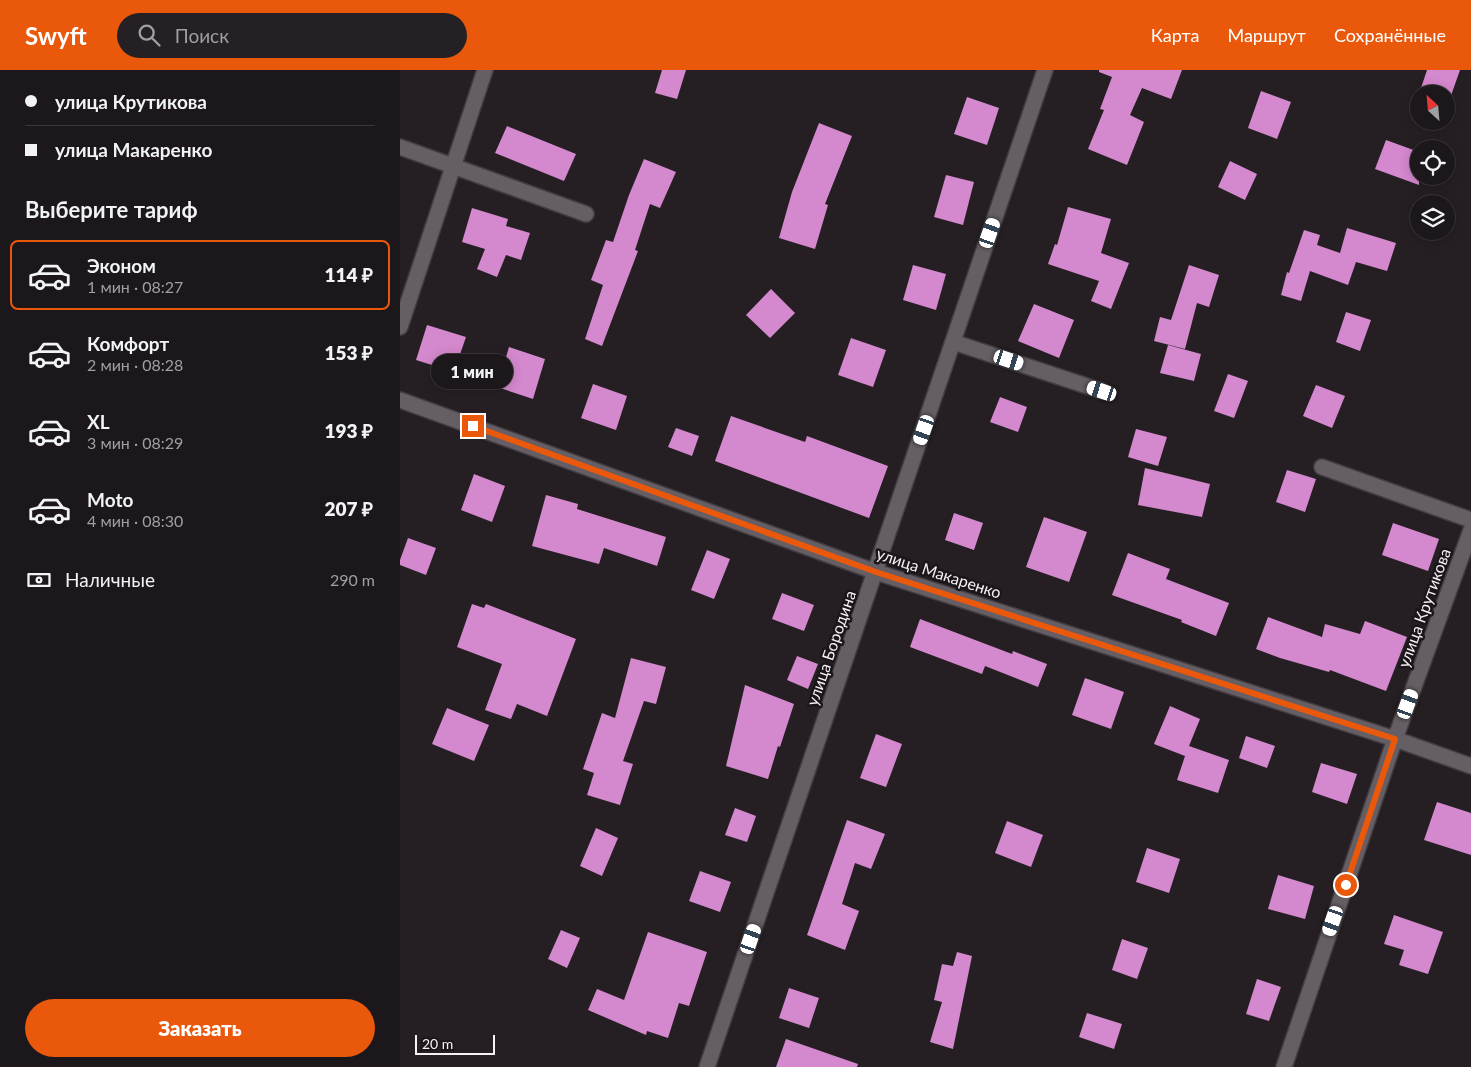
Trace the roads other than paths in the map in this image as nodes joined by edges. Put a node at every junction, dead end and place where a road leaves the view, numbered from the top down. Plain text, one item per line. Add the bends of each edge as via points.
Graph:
1 (485, 70) edge
2 (1045, 70) edge
3 (400, 147) edge
4 (453, 167) junction
5 (586, 214) dead end
6 (400, 327) edge
7 (953, 342) junction
8 (1102, 391) dead end
9 (400, 400) edge
10 (1322, 467) dead end
11 (1471, 520) edge
12 (1471, 530) edge
13 (876, 572) junction
14 (1395, 739) junction
15 (1471, 766) edge
16 (707, 1067) edge
17 (1284, 1067) edge

1 - 4 street
2 - 7 street, улица Бородина
3 - 4 street
4 - 5 street
4 - 6 street
7 - 8 street
7 - 13 street, улица Бородина
9 - 13 street, улица Макаренко
10 - 11 street
12 - 14 street, улица Крутикова
13 - 14 street, улица Макаренко
13 - 16 street, улица Бородина
14 - 15 street, улица Макаренко
14 - 17 street, улица Крутикова

